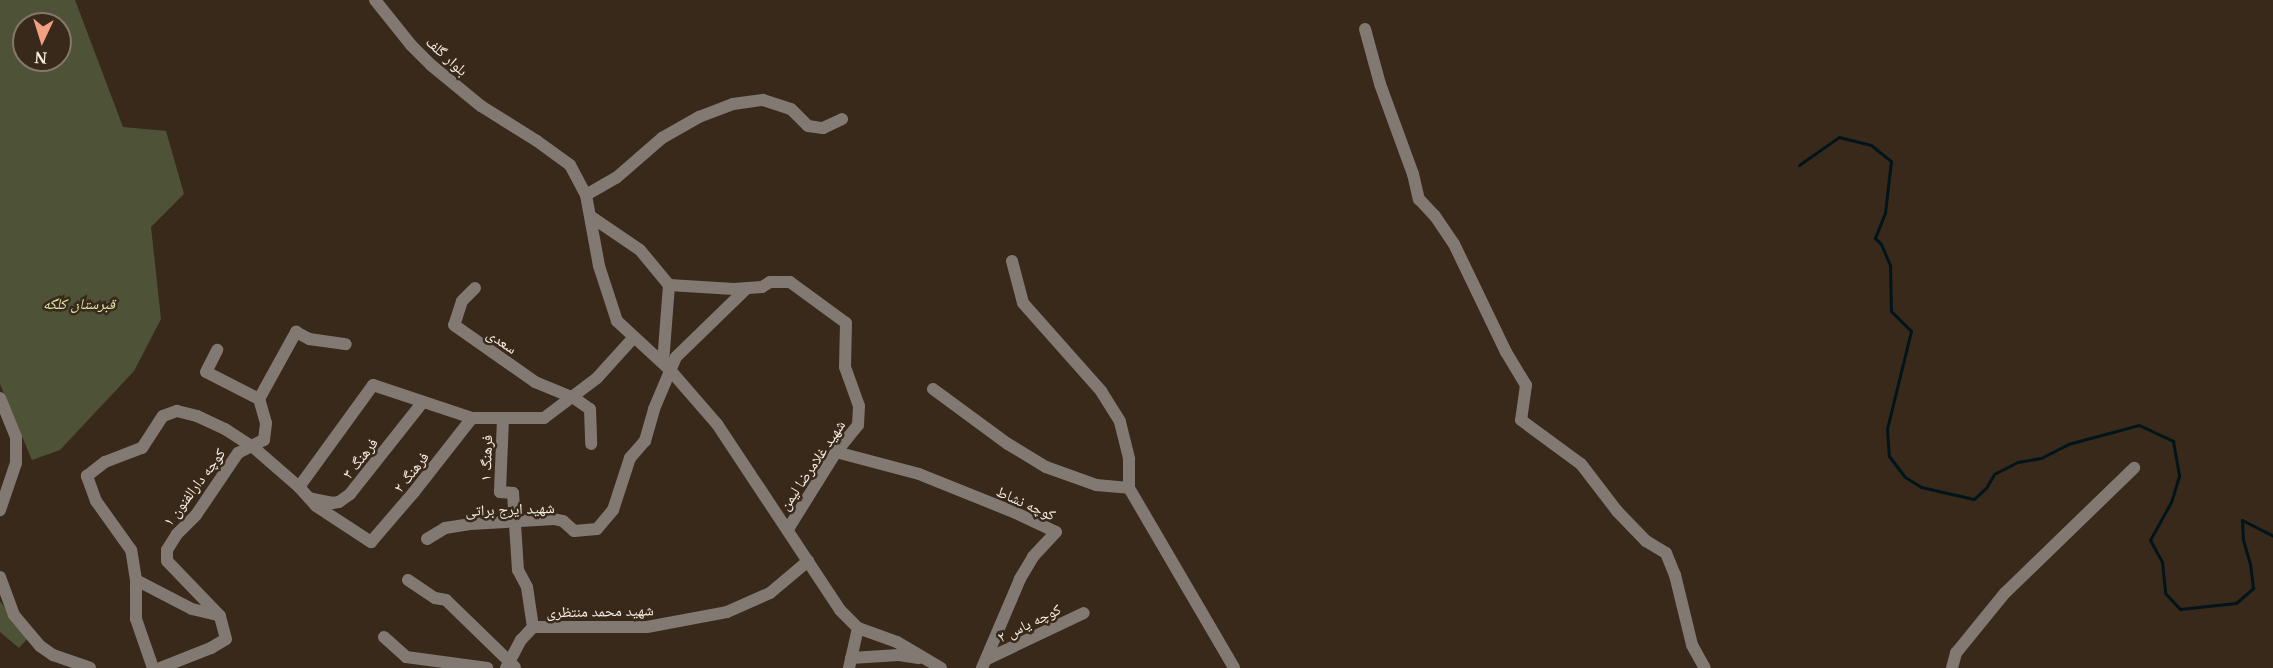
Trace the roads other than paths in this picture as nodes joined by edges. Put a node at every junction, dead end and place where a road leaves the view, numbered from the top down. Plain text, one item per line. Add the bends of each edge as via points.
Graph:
1 (375, 0) edge
2 (1365, 29) dead end
3 (842, 119) dead end
4 (586, 195) junction
5 (590, 216) junction
6 (1012, 261) dead end
7 (669, 285) junction
8 (476, 288) dead end
9 (746, 289) junction
10 (634, 337) junction
11 (346, 345) dead end
12 (218, 350) dead end
13 (666, 367) junction
14 (933, 389) dead end
15 (0, 398) edge
16 (574, 398) junction
17 (259, 399) junction
18 (422, 403) junction
19 (472, 418) junction
20 (503, 419) junction
21 (591, 444) dead end
22 (253, 447) junction
23 (836, 452) junction
24 (2134, 468) dead end
25 (1129, 488) junction
26 (303, 492) junction
27 (0, 510) edge
28 (513, 523) junction
29 (788, 529) junction
30 (427, 539) dead end
31 (808, 561) junction
32 (0, 577) edge
33 (136, 580) junction
34 (408, 580) dead end
35 (1084, 613) dead end
36 (220, 616) junction
37 (533, 627) junction
38 (858, 627) junction
39 (384, 637) dead end
40 (926, 658) junction
41 (850, 663) edge
42 (985, 664) edge
43 (511, 666) edge
44 (90, 668) edge
45 (153, 668) edge
46 (160, 668) edge
47 (487, 668) edge
48 (940, 668) edge
49 (1234, 668) edge
50 (1704, 668) edge
51 (1952, 668) edge

1 - 4 street, بلوار گلف via 431,65 481,106 570,165
2 - 50 street via 1419,199 1454,244 1526,385 1521,420 1581,464 1617,511 1646,541 1666,553 1692,645
3 - 4 street via 816,128 798,119 791,109 763,100 733,104 662,138 616,178
4 - 5 street, بلوار گلف
5 - 7 street via 640,250
5 - 10 street, بلوار گلف via 599,266 617,321
6 - 25 street via 1023,303 1101,391 1120,422 1129,459
7 - 9 street
7 - 13 street
8 - 16 street, سعدی via 462,301 454,325 535,382
9 - 13 street
9 - 23 street, شهید غلامرضا لیمن via 770,282 790,282 846,324 845,367 859,406 858,425
10 - 13 street, بلوار گلف
10 - 16 street
11 - 17 street via 309,339 296,332
12 - 17 street via 206,372
13 - 28 street, شهید ایرج براتی via 645,441 630,458 613,510 597,529 574,531 554,519
13 - 29 street, بلوار گلف via 717,423
14 - 25 street via 1046,467 1096,485
15 - 27 street via 16,437 16,463
16 - 20 street via 544,418
16 - 21 street via 590,409
17 - 22 street via 266,423 264,440
18 - 19 street
18 - 26 street, فرهنگ ۳ via 351,494 332,503
18 - 26 street via 373,384
19 - 20 street
19 - 26 street, فرهنگ ۲ via 371,542
20 - 28 street, فرهنگ ۱ via 500,492 513,493
22 - 26 street
22 - 33 street via 197,416 177,411 163,416 142,448 105,462 87,476 96,501 131,550
22 - 36 street, کوچه دارالفنون ۱ via 238,453 167,550 167,561
23 - 29 street, شهید غلامرضا لیمن
23 - 42 street, کوچه نشاط via 919,474 1056,532 1033,557 1020,579
24 - 51 street via 2005,593 1956,653
25 - 49 street
28 - 30 street, شهید ایرج براتی via 445,528
28 - 37 street, فرهنگ ۱ via 518,570 527,587
29 - 31 street, بلوار گلف
31 - 37 street, شهید محمد منتظری via 770,593 728,612 647,627
31 - 38 street, بلوار گلف via 840,610
32 - 44 street via 14,615 40,646 53,655
33 - 36 street via 192,609
33 - 45 street via 136,619
34 - 43 street via 435,598 446,600
35 - 42 street, کوچه یاس ۲
36 - 46 street, کوچه دارالفنون ۱ via 226,639
37 - 43 street, شهید محمد منتظری via 521,640
38 - 40 street
38 - 41 street
39 - 47 street via 406,657
40 - 41 street via 899,655
40 - 48 street

